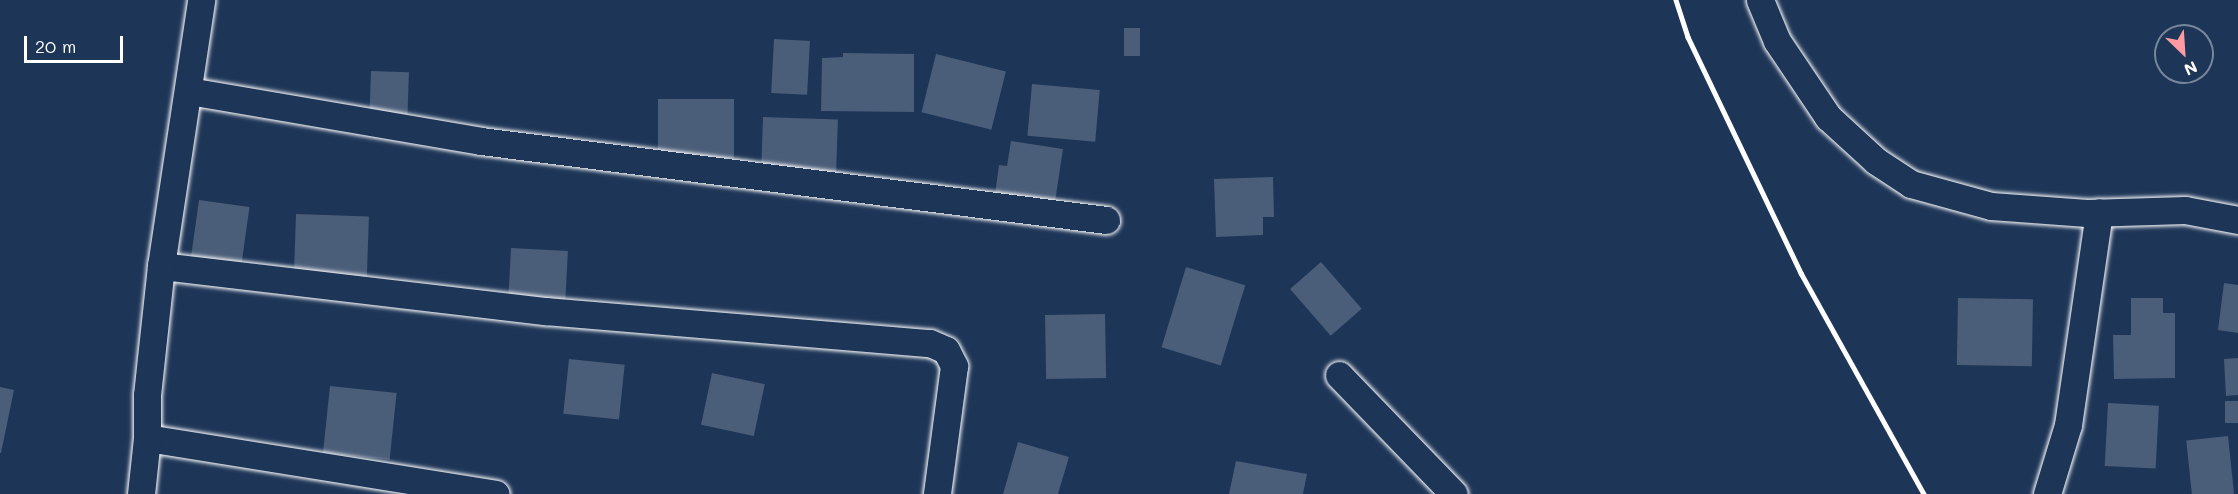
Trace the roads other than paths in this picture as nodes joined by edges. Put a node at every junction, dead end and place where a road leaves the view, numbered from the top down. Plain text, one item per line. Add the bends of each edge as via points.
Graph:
1 (201, 0) edge
2 (1760, 0) edge
3 (189, 91) junction
4 (2099, 212) junction
5 (1106, 220) dead end
6 (2238, 220) edge
7 (161, 266) junction
8 (1339, 375) dead end
9 (147, 438) junction
10 (141, 494) edge
11 (496, 494) edge
12 (937, 494) edge
13 (1454, 494) edge
14 (2047, 494) edge

1 - 3 street
2 - 4 street via 1777,41 1828,117 1876,161 1911,184 1991,206
3 - 5 street via 481,141
3 - 7 street
4 - 6 street via 2185,210
4 - 14 street via 2068,424
7 - 9 street via 147,396
7 - 12 street via 545,311 930,344 946,350 954,366
8 - 13 street
9 - 10 street
9 - 11 street

